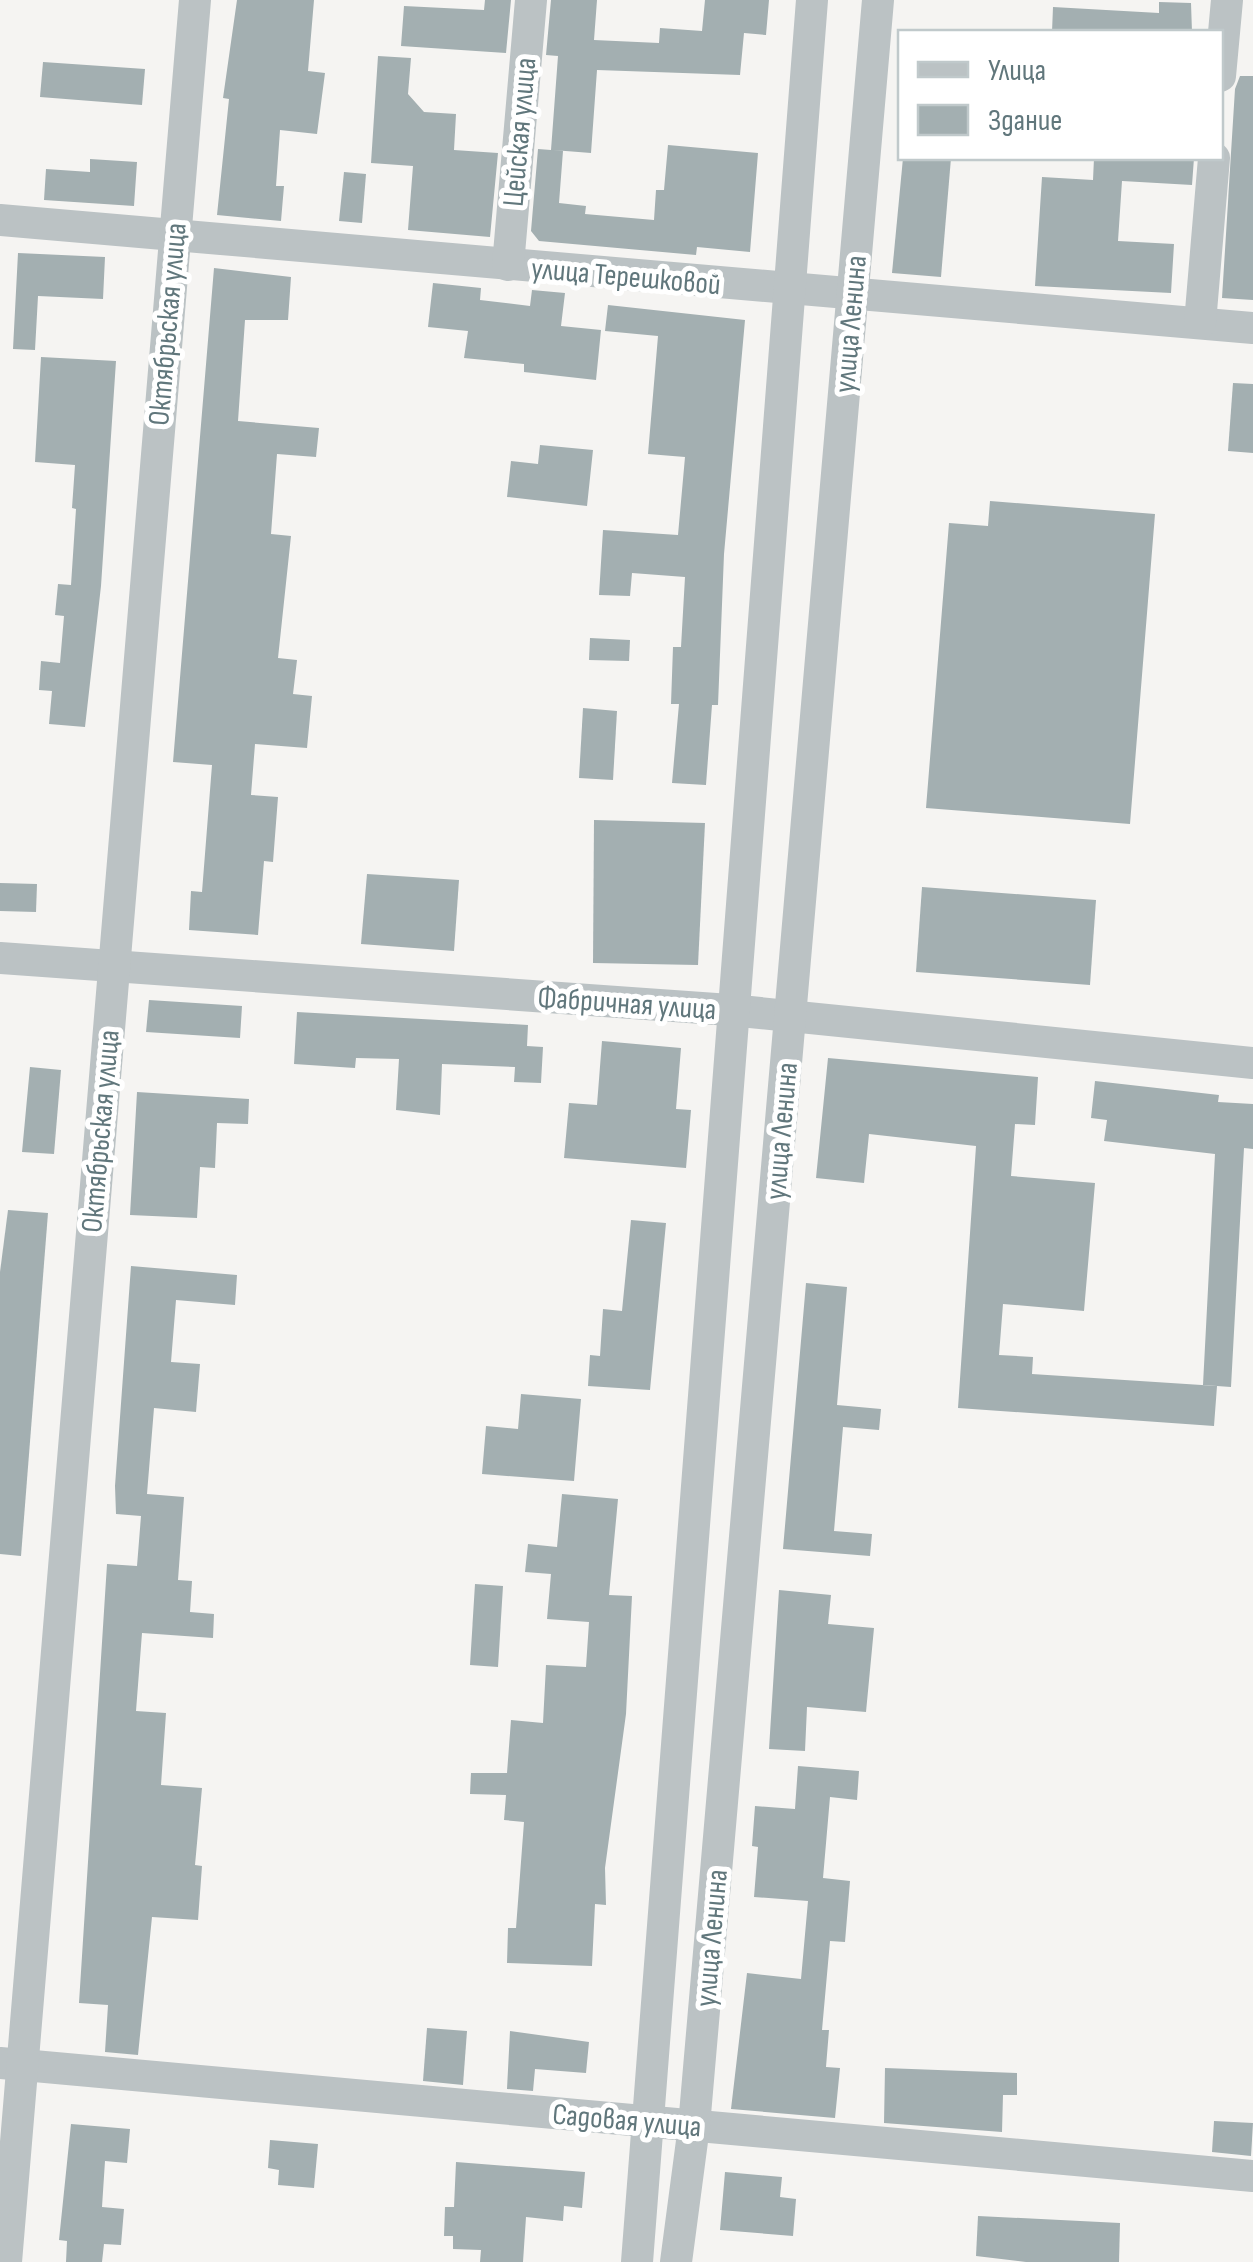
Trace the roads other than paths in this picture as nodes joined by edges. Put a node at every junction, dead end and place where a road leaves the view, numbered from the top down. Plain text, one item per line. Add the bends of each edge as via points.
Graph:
1 (195, 0) edge
2 (530, 0) edge
3 (812, 0) edge
4 (878, 0) edge
5 (1227, 0) edge
6 (1223, 43) edge
7 (1214, 160) edge
8 (0, 220) edge
9 (174, 234) junction
10 (508, 265) junction
11 (788, 291) junction
12 (852, 296) junction
13 (1200, 323) junction
14 (1253, 328) edge
15 (0, 958) edge
16 (113, 967) junction
17 (730, 1010) junction
18 (792, 1015) junction
19 (1253, 1063) edge
20 (12, 2064) edge
21 (648, 2122) junction
22 (694, 2126) junction
23 (1253, 2176) edge
24 (6, 2262) edge
25 (636, 2262) edge
26 (676, 2262) edge

1 - 9 street, Октябрьская улица
2 - 10 street, Цейская улица
3 - 11 street, улица Ленина
4 - 12 street, улица Ленина
5 - 6 street
7 - 13 street
8 - 9 street, улица Терешковой
9 - 10 street, улица Терешковой
9 - 16 street, Октябрьская улица
10 - 11 street, улица Терешковой
11 - 12 street, улица Терешковой
11 - 17 street, улица Ленина
12 - 13 street, улица Терешковой
12 - 18 street, улица Ленина
13 - 14 street, улица Терешковой
15 - 16 street, Фабричная улица
16 - 17 street, Фабричная улица
16 - 20 street, Октябрьская улица
17 - 18 street, Фабричная улица
17 - 21 street, улица Ленина
18 - 19 street, Фабричная улица
18 - 22 street, улица Ленина
20 - 21 street, Садовая улица
20 - 24 street, Октябрьская улица
21 - 22 street, Садовая улица
21 - 25 street, улица Ленина
22 - 23 street, Садовая улица
22 - 26 street, улица Ленина

